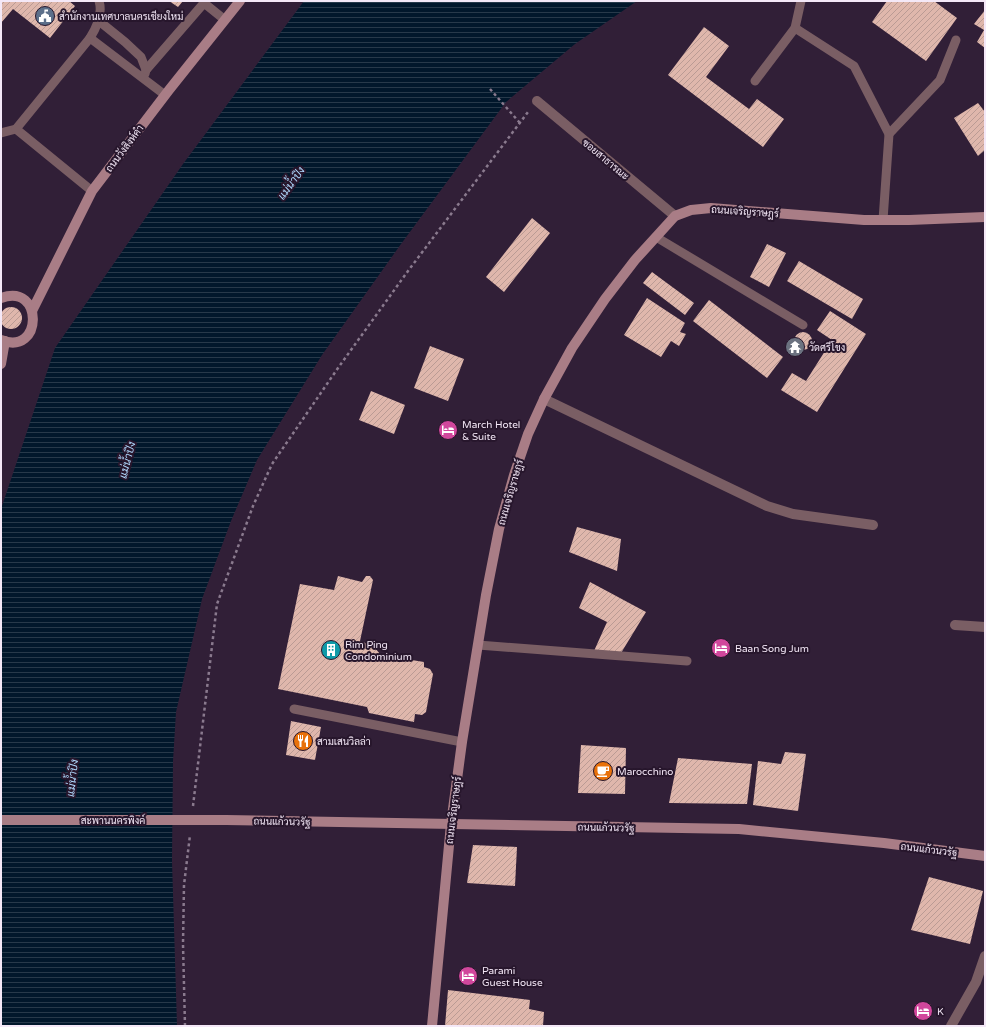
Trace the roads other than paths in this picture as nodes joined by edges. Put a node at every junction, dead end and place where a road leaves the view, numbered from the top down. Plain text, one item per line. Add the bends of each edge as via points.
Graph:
1 (99, 1) edge
2 (240, 1) edge
3 (801, 1) edge
4 (225, 20) junction
5 (99, 21) junction
6 (795, 28) junction
7 (90, 38) junction
8 (956, 40) dead end
9 (145, 74) junction
10 (755, 82) dead end
11 (164, 95) junction
12 (537, 101) road end
13 (16, 129) junction
14 (1, 133) edge
15 (889, 134) junction
16 (92, 191) junction
17 (675, 216) junction
18 (985, 217) edge
19 (883, 220) junction
20 (656, 237) junction
21 (1, 298) edge
22 (32, 311) junction
23 (803, 325) dead end
24 (3, 340) edge
25 (1, 364) edge
26 (544, 399) junction
27 (873, 525) dead end
28 (955, 625) dead end
29 (985, 626) edge
30 (478, 645) junction
31 (687, 661) dead end
32 (294, 709) dead end
33 (462, 742) junction
34 (1, 820) edge
35 (226, 820) joint
36 (451, 824) junction
37 (985, 856) edge
38 (985, 956) edge
39 (432, 1026) edge
40 (951, 1026) edge

1 - 5 lane
2 - 4 street, ถนนวังสิงห์คำ
3 - 6 lane
4 - 9 lane via 204,3
4 - 11 street, ถนนวังสิงห์คำ
5 - 7 lane
5 - 9 lane via 141,57
6 - 10 lane
6 - 15 lane via 854,66
7 - 9 lane
7 - 13 lane
8 - 15 lane via 940,80
9 - 11 lane
11 - 16 street, ถนนวังสิงห์คำ
12 - 17 street, ซอยสาธารณะ
13 - 14 lane
13 - 16 lane
15 - 19 lane
16 - 22 street, ถนนวังสิงห์คำ
17 - 19 street, ถนนเจริญราษฎร์ via 691,210 711,208
17 - 20 street, ถนนเจริญราษฎร์
18 - 19 street, ถนนเจริญราษฎร์
20 - 23 lane
20 - 26 street, ถนนเจริญราษฎร์ via 605,299 572,348
21 - 22 street via 20,298
22 - 24 street via 34,319 30,332 15,342
24 - 25 street
26 - 27 street via 767,506 792,514
26 - 30 street, ถนนเจริญราษฎร์ via 528,434 514,475 490,573
28 - 29 street
30 - 31 lane
30 - 33 street, ถนนเจริญราษฎร์
32 - 33 lane
33 - 36 street, ถนนเจริญราษฎร์
34 - 35 street, สะพานนครพิงค์
35 - 36 street, ถนนแก้วนวรัฐ
36 - 37 street, ถนนแก้วนวรัฐ via 739,829
36 - 39 street, ถนนเจริญราษฎร์
38 - 40 street via 976,982

